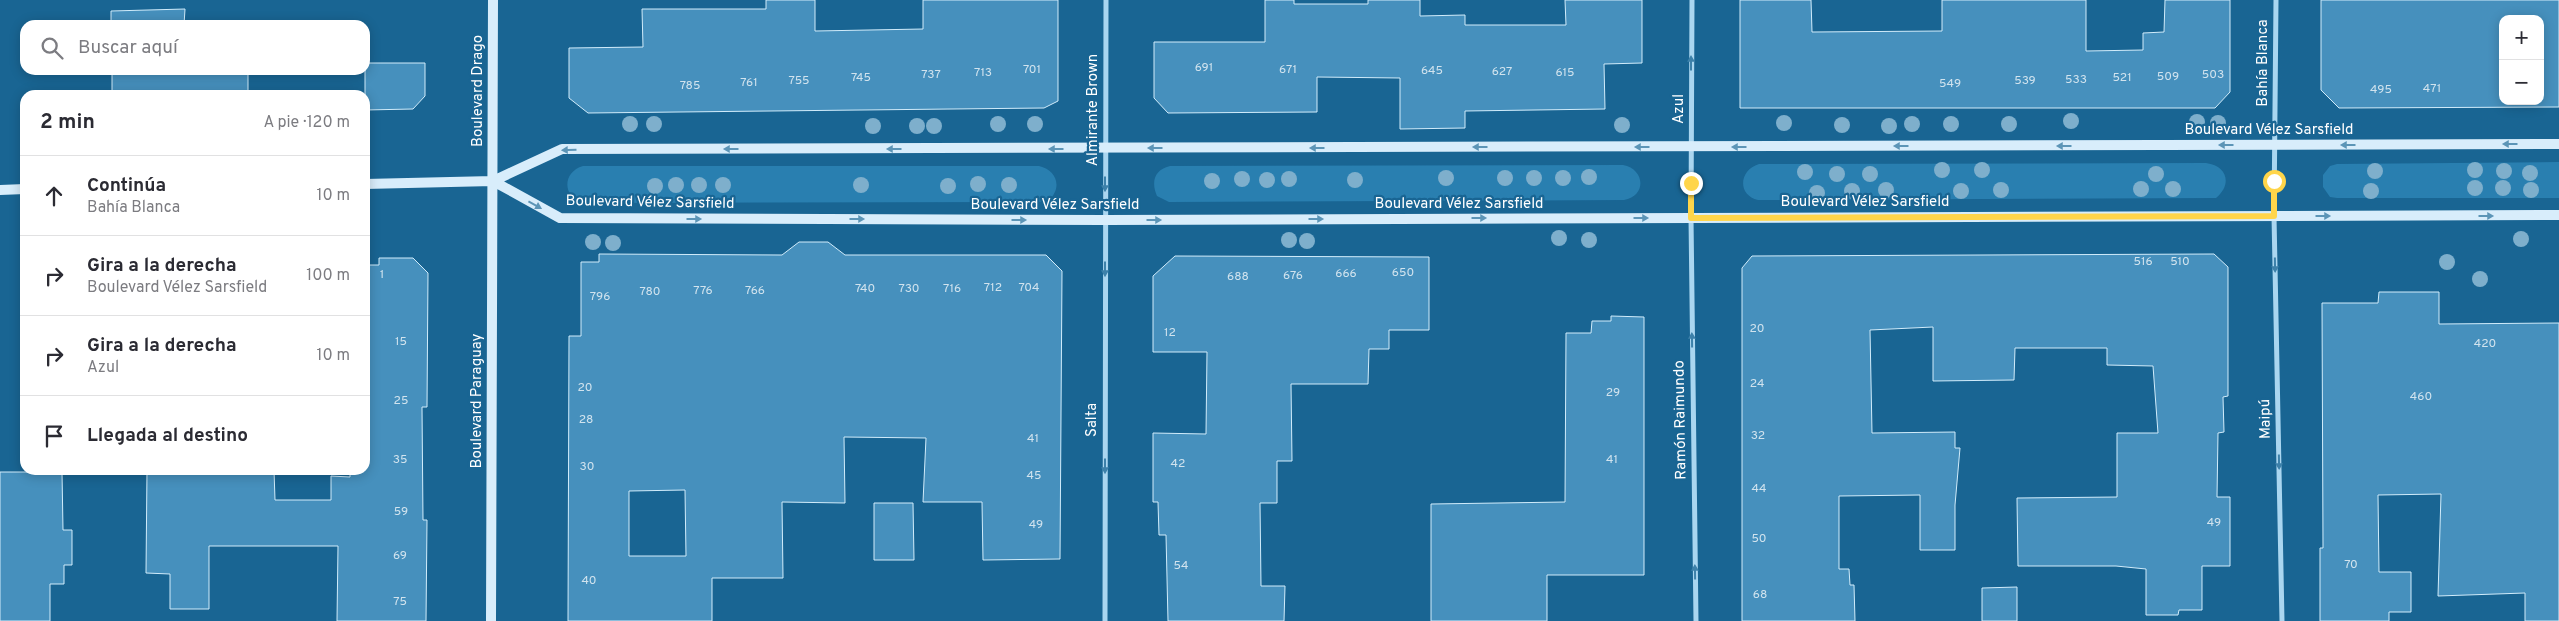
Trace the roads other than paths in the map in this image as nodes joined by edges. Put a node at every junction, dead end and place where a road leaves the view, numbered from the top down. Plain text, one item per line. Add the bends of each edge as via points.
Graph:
1 (493, 0) edge
2 (1106, 0) edge
3 (1692, 0) edge
4 (2276, 0) edge
5 (2559, 144) edge
6 (2275, 145) junction
7 (1691, 147) junction
8 (1105, 148) junction
9 (493, 181) junction
10 (370, 184) edge
11 (20, 189) edge
12 (0, 190) edge
13 (2559, 215) edge
14 (2274, 216) junction
15 (1691, 218) junction
16 (1105, 220) junction
17 (491, 621) edge
18 (1105, 621) edge
19 (1696, 621) edge
20 (2282, 621) edge

1 - 9 main road, Boulevard Drago
2 - 8 street, Almirante Brown
7 -> 3 street, Azul
4 - 6 street, Bahía Blanca
5 -> 6 main road, Boulevard Vélez Sarsfield
6 -> 7 main road, Boulevard Vélez Sarsfield
6 - 14 street, Bahía Blanca
7 -> 8 main road, Boulevard Vélez Sarsfield
7 - 15 street, Azul
8 -> 9 main road, Boulevard Vélez Sarsfield via 562,149
8 -> 16 street, Almirante Brown
9 - 10 main road
9 -> 16 main road, Boulevard Vélez Sarsfield via 560,218
9 - 17 main road, Boulevard Paraguay
11 - 12 main road
14 -> 13 main road, Boulevard Vélez Sarsfield
14 - 15 main road, Boulevard Vélez Sarsfield
14 -> 20 street, Maipú
16 -> 15 main road, Boulevard Vélez Sarsfield
19 -> 15 street, Ramón Raimundo
16 -> 18 street, Salta

